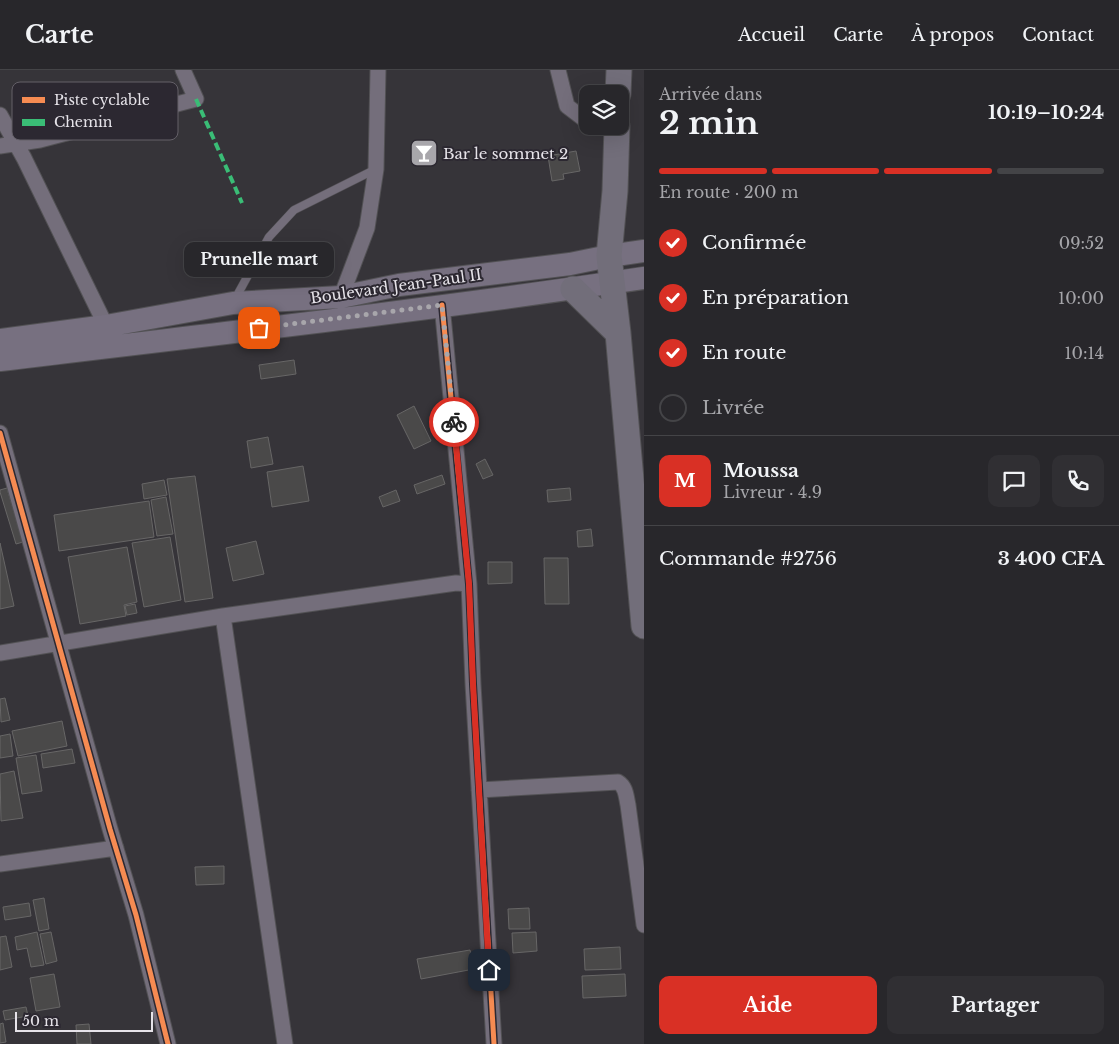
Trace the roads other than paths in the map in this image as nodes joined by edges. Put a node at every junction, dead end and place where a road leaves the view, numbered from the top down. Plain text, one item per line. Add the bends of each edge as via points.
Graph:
1 (183, 70) edge
2 (378, 70) edge
3 (558, 70) edge
4 (619, 70) edge
5 (618, 85) edge
6 (178, 104) edge
7 (0, 115) edge
8 (579, 115) edge
9 (612, 135) edge
10 (12, 137) edge
11 (14, 140) edge
12 (40, 140) edge
13 (16, 144) junction
14 (0, 146) edge
15 (376, 169) junction
16 (644, 251) edge
17 (609, 256) junction
18 (644, 278) edge
19 (611, 283) junction
20 (573, 289) junction
21 (341, 297) junction
22 (233, 302) junction
23 (442, 305) junction
24 (618, 333) junction
25 (107, 336) junction
26 (0, 340) edge
27 (0, 360) edge
28 (0, 433) edge
29 (469, 584) junction
30 (223, 616) junction
31 (644, 626) edge
32 (58, 644) junction
33 (0, 653) edge
34 (479, 790) junction
35 (116, 848) junction
36 (0, 864) edge
37 (644, 925) edge
38 (168, 1044) edge
39 (285, 1044) edge
40 (494, 1044) edge

1 - 6 street via 196,99
2 - 15 street
3 - 8 street via 567,106
4 - 5 main road
7 - 10 street
9 - 17 main road via 615,191
11 - 13 street
12 - 13 street
13 - 14 street
13 - 25 street
15 - 21 street via 367,228
15 - 22 lane via 294,210 269,237
16 - 17 main road, Boulevard Jean-Paul II
17 - 19 main road
17 - 21 main road, Boulevard Jean-Paul II via 570,264 400,285
18 - 19 main road, Boulevard Jean-Paul II
19 - 20 main road, Boulevard Jean-Paul II
19 - 24 main road
20 - 23 main road, Boulevard Jean-Paul II
20 - 24 main road
21 - 22 main road, Boulevard Jean-Paul II
22 - 25 main road, Boulevard Jean-Paul II
23 - 25 main road, Boulevard Jean-Paul II
23 - 29 street
24 - 31 main road
25 - 26 main road, Boulevard Jean-Paul II
25 - 27 main road, Boulevard Jean-Paul II
28 - 32 street
29 - 30 street via 456,583
29 - 34 street
30 - 32 street
30 - 39 street
32 - 33 street
32 - 35 street
34 - 37 street via 618,782 622,785 628,805
34 - 40 street
35 - 36 street
35 - 38 street via 139,924

